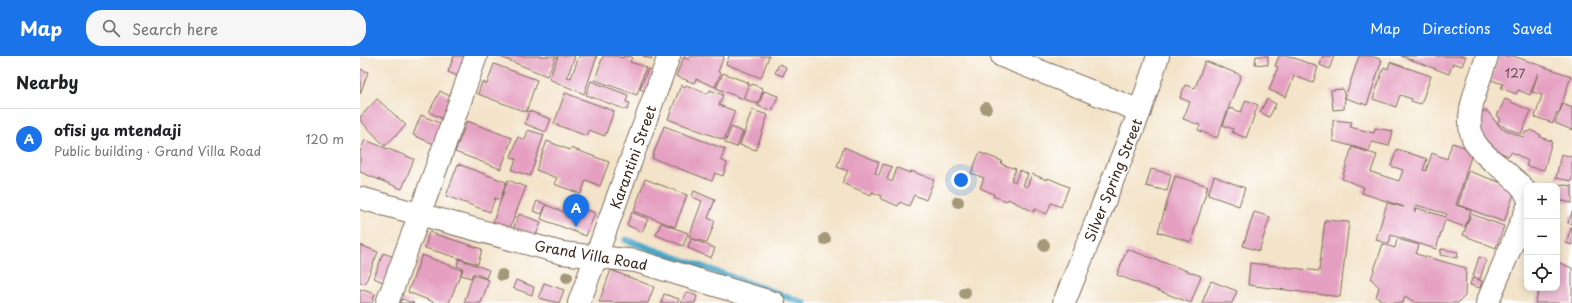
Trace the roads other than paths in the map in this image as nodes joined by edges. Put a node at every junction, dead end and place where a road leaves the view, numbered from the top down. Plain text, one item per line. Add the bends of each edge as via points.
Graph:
1 (476, 56) edge
2 (669, 56) edge
3 (1002, 56) edge
4 (1158, 56) edge
5 (1488, 56) edge
6 (1140, 111) junction
7 (1524, 189) edge
8 (360, 198) edge
9 (421, 215) junction
10 (1524, 216) edge
11 (596, 258) junction
12 (387, 303) edge
13 (580, 303) edge
14 (774, 303) edge
15 (1064, 303) edge
16 (1487, 303) edge

1 - 9 street
2 - 11 street, Karantini Street
3 - 6 street
4 - 6 street, Silver Spring Street
5 - 7 street via 1471,108 1470,132 1483,152
6 - 15 street, Silver Spring Street
8 - 9 street, Grand Villa Road
9 - 11 street, Grand Villa Road via 562,253
9 - 12 street
10 - 16 street
11 - 13 street, Karantini Street
11 - 14 street, Grand Villa Road via 636,261

